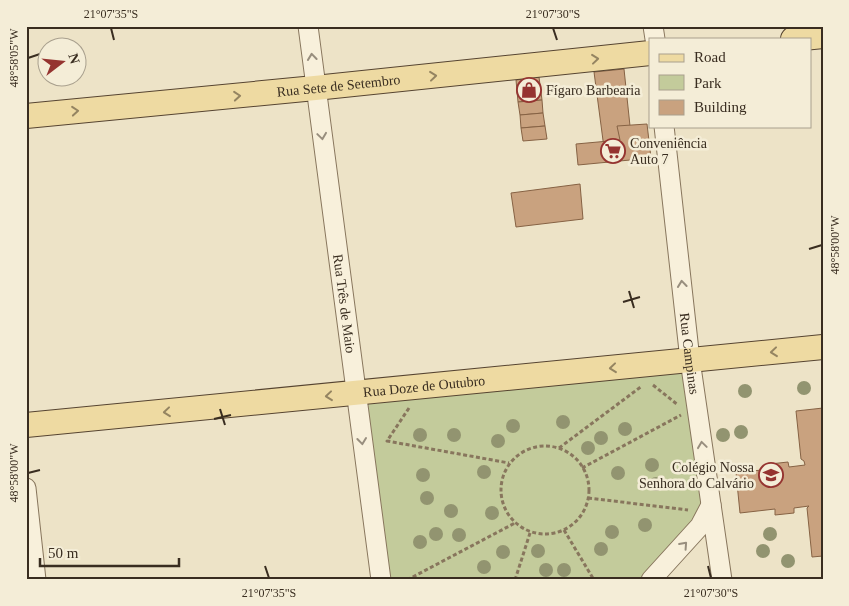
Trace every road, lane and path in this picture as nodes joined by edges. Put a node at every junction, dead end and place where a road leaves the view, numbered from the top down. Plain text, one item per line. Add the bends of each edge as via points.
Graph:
1 (308, 26) edge
2 (823, 36) edge
3 (803, 38) edge
4 (649, 53) edge
5 (315, 88) junction
6 (26, 116) edge
7 (664, 128) edge
8 (823, 347) edge
9 (690, 360) junction
10 (356, 393) junction
11 (680, 406) dead end
12 (409, 408) dead end
13 (687, 412) dead end
14 (26, 425) edge
15 (559, 448) junction
16 (509, 463) junction
17 (582, 468) junction
18 (26, 488) edge
19 (588, 498) junction
20 (711, 505) junction
21 (689, 510) dead end
22 (515, 523) junction
23 (564, 530) junction
24 (530, 532) junction
25 (36, 580) edge
26 (380, 580) edge
27 (407, 580) edge
28 (516, 580) edge
29 (594, 580) edge
30 (651, 580) edge
31 (722, 580) edge

5 -> 1 street, Rua Três de Maio
2 - 3 main road
5 -> 4 main road, Rua Sete de Setembro
6 -> 5 main road, Rua Sete de Setembro
5 -> 10 street, Rua Três de Maio
9 -> 7 street, Rua Campinas
8 -> 9 main road, Rua Doze de Outubro
9 -> 10 main road, Rua Doze de Outubro
20 -> 9 street, Rua Campinas
10 -> 14 main road, Rua Doze de Outubro
10 -> 26 street, Rua Três de Maio
11 - 15 path via 648,382
12 - 16 path via 386,441
13 - 17 path
15 - 16 path via 537,446
15 - 17 path via 576,459
16 - 22 path via 500,487 506,513
17 - 19 path via 589,484
18 - 25 street
19 - 21 path
19 - 23 path via 580,517
30 -> 20 street via 700,526
20 - 31 street, Rua Campinas
22 - 24 path
22 - 27 path
23 - 24 path via 547,535
23 - 29 path
24 - 28 path

